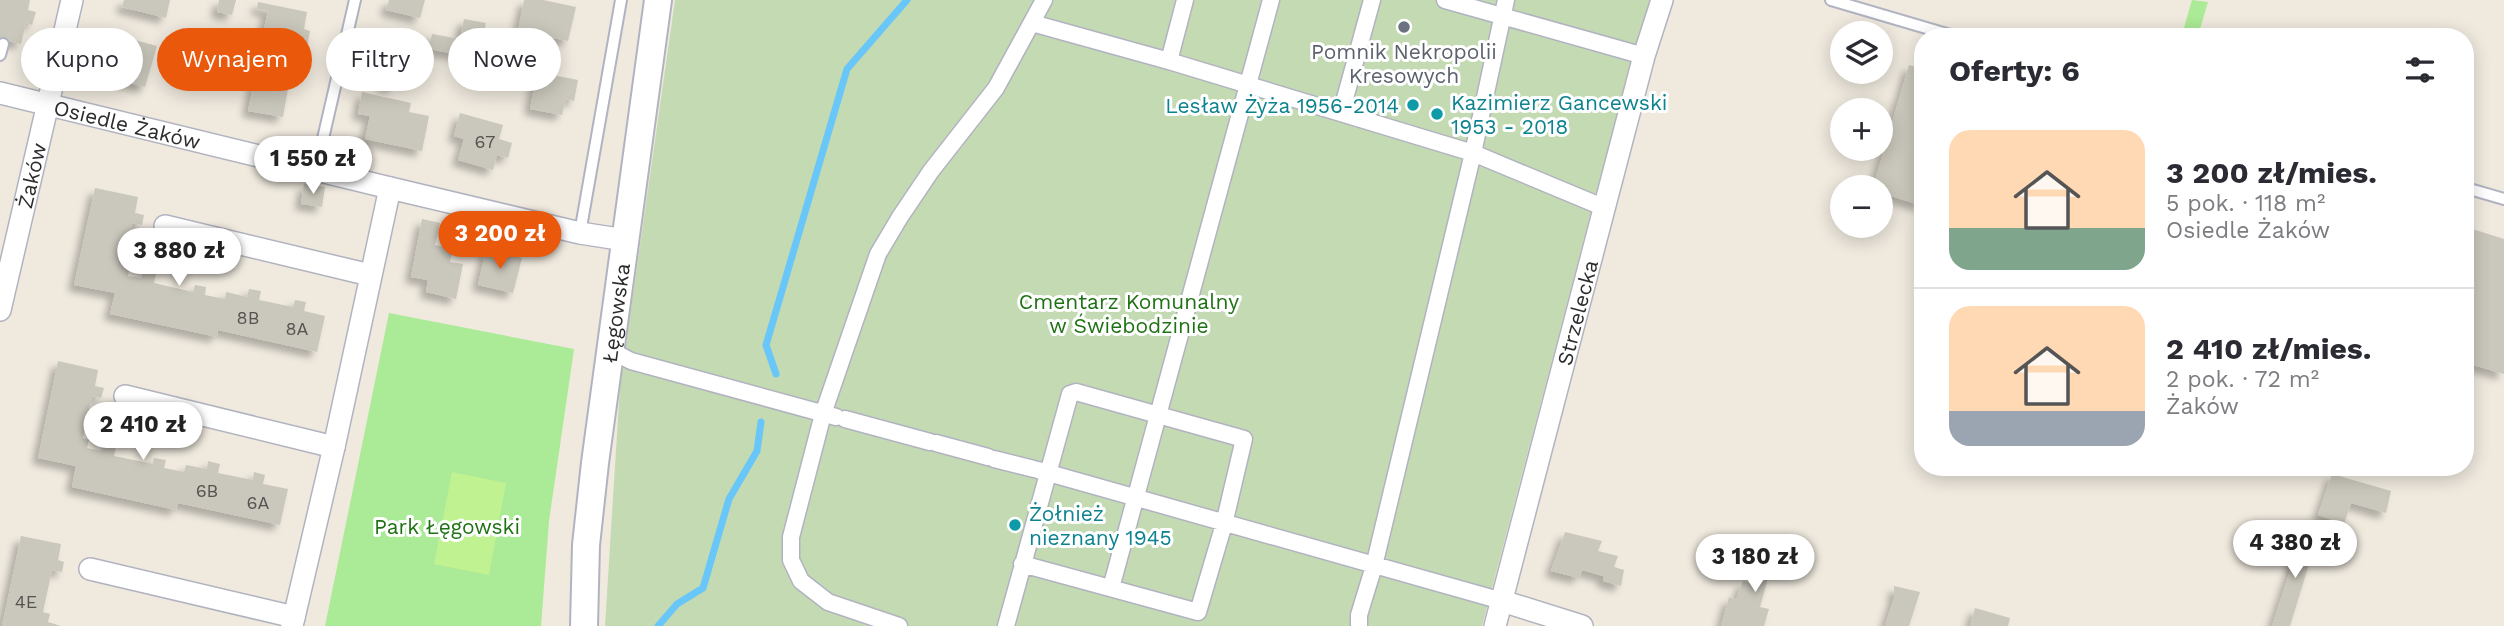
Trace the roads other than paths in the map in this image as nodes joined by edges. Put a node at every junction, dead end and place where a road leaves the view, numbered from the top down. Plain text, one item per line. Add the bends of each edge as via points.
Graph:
1 (72, 0) edge
2 (355, 0) edge
3 (621, 0) edge
4 (658, 0) edge
5 (1044, 0) edge
6 (1185, 0) edge
7 (1271, 0) edge
8 (1372, 0) edge
9 (1444, 0) edge
10 (1662, 0) edge
11 (1831, 0) edge
12 (1504, 8) edge
13 (1032, 23) junction
14 (1926, 28) edge
15 (1644, 56) junction
16 (1168, 61) junction
17 (1249, 85) junction
18 (0, 93) edge
19 (47, 104) junction
20 (1341, 113) junction
21 (1473, 153) junction
22 (316, 169) junction
23 (390, 188) junction
24 (2474, 190) edge
25 (2504, 199) edge
26 (1605, 208) junction
27 (165, 226) dead end
28 (580, 233) junction
29 (625, 240) junction
30 (370, 275) junction
31 (0, 310) edge
32 (610, 350) junction
33 (125, 396) dead end
34 (1159, 415) junction
35 (834, 416) junction
36 (334, 447) junction
37 (1041, 471) junction
38 (1136, 498) junction
39 (1224, 524) junction
40 (1022, 564) junction
41 (1374, 566) junction
42 (89, 569) dead end
43 (1111, 589) junction
44 (1502, 601) junction
45 (293, 622) edge
46 (584, 626) edge
47 (899, 626) edge
48 (1006, 626) edge
49 (1359, 626) edge
50 (1495, 626) edge
51 (1582, 626) edge

1 - 19 street, Żaków
2 - 22 lane
3 - 28 lane
4 - 29 street, Łęgowska
5 - 13 street
6 - 16 street
7 - 17 street
8 - 20 street
9 - 12 street
10 - 15 street, Strzelecka
11 - 14 lane
12 - 15 street
12 - 21 street
13 - 16 street
13 - 35 street via 996,88 931,171 878,254
15 - 26 street, Strzelecka
16 - 17 street
17 - 20 street
17 - 34 street
18 - 19 street, Osiedle Żaków
19 - 22 street, Osiedle Żaków
19 - 31 street, Żaków
20 - 21 street
21 - 26 street
21 - 41 street
22 - 23 street, Osiedle Żaków
23 - 28 street, Osiedle Żaków
23 - 30 street
24 - 25 lane
26 - 44 street, Strzelecka
27 - 30 street
28 - 29 street, Osiedle Żaków
29 - 32 street, Łęgowska
30 - 36 street
32 - 35 street via 631,361
32 - 46 street, Łęgowska via 586,545
33 - 36 street
34 - 37 street via 1070,394
34 - 38 street
34 - 39 street via 1244,439
35 - 37 street
35 - 47 street via 791,537 792,560 801,581 828,602
36 - 45 street
37 - 38 street
37 - 40 street
38 - 39 street
38 - 43 street
39 - 41 street
39 - 43 street via 1198,612
40 - 43 street
40 - 48 street
41 - 44 street
41 - 49 street
42 - 45 street
44 - 50 street, Strzelecka
44 - 51 street

